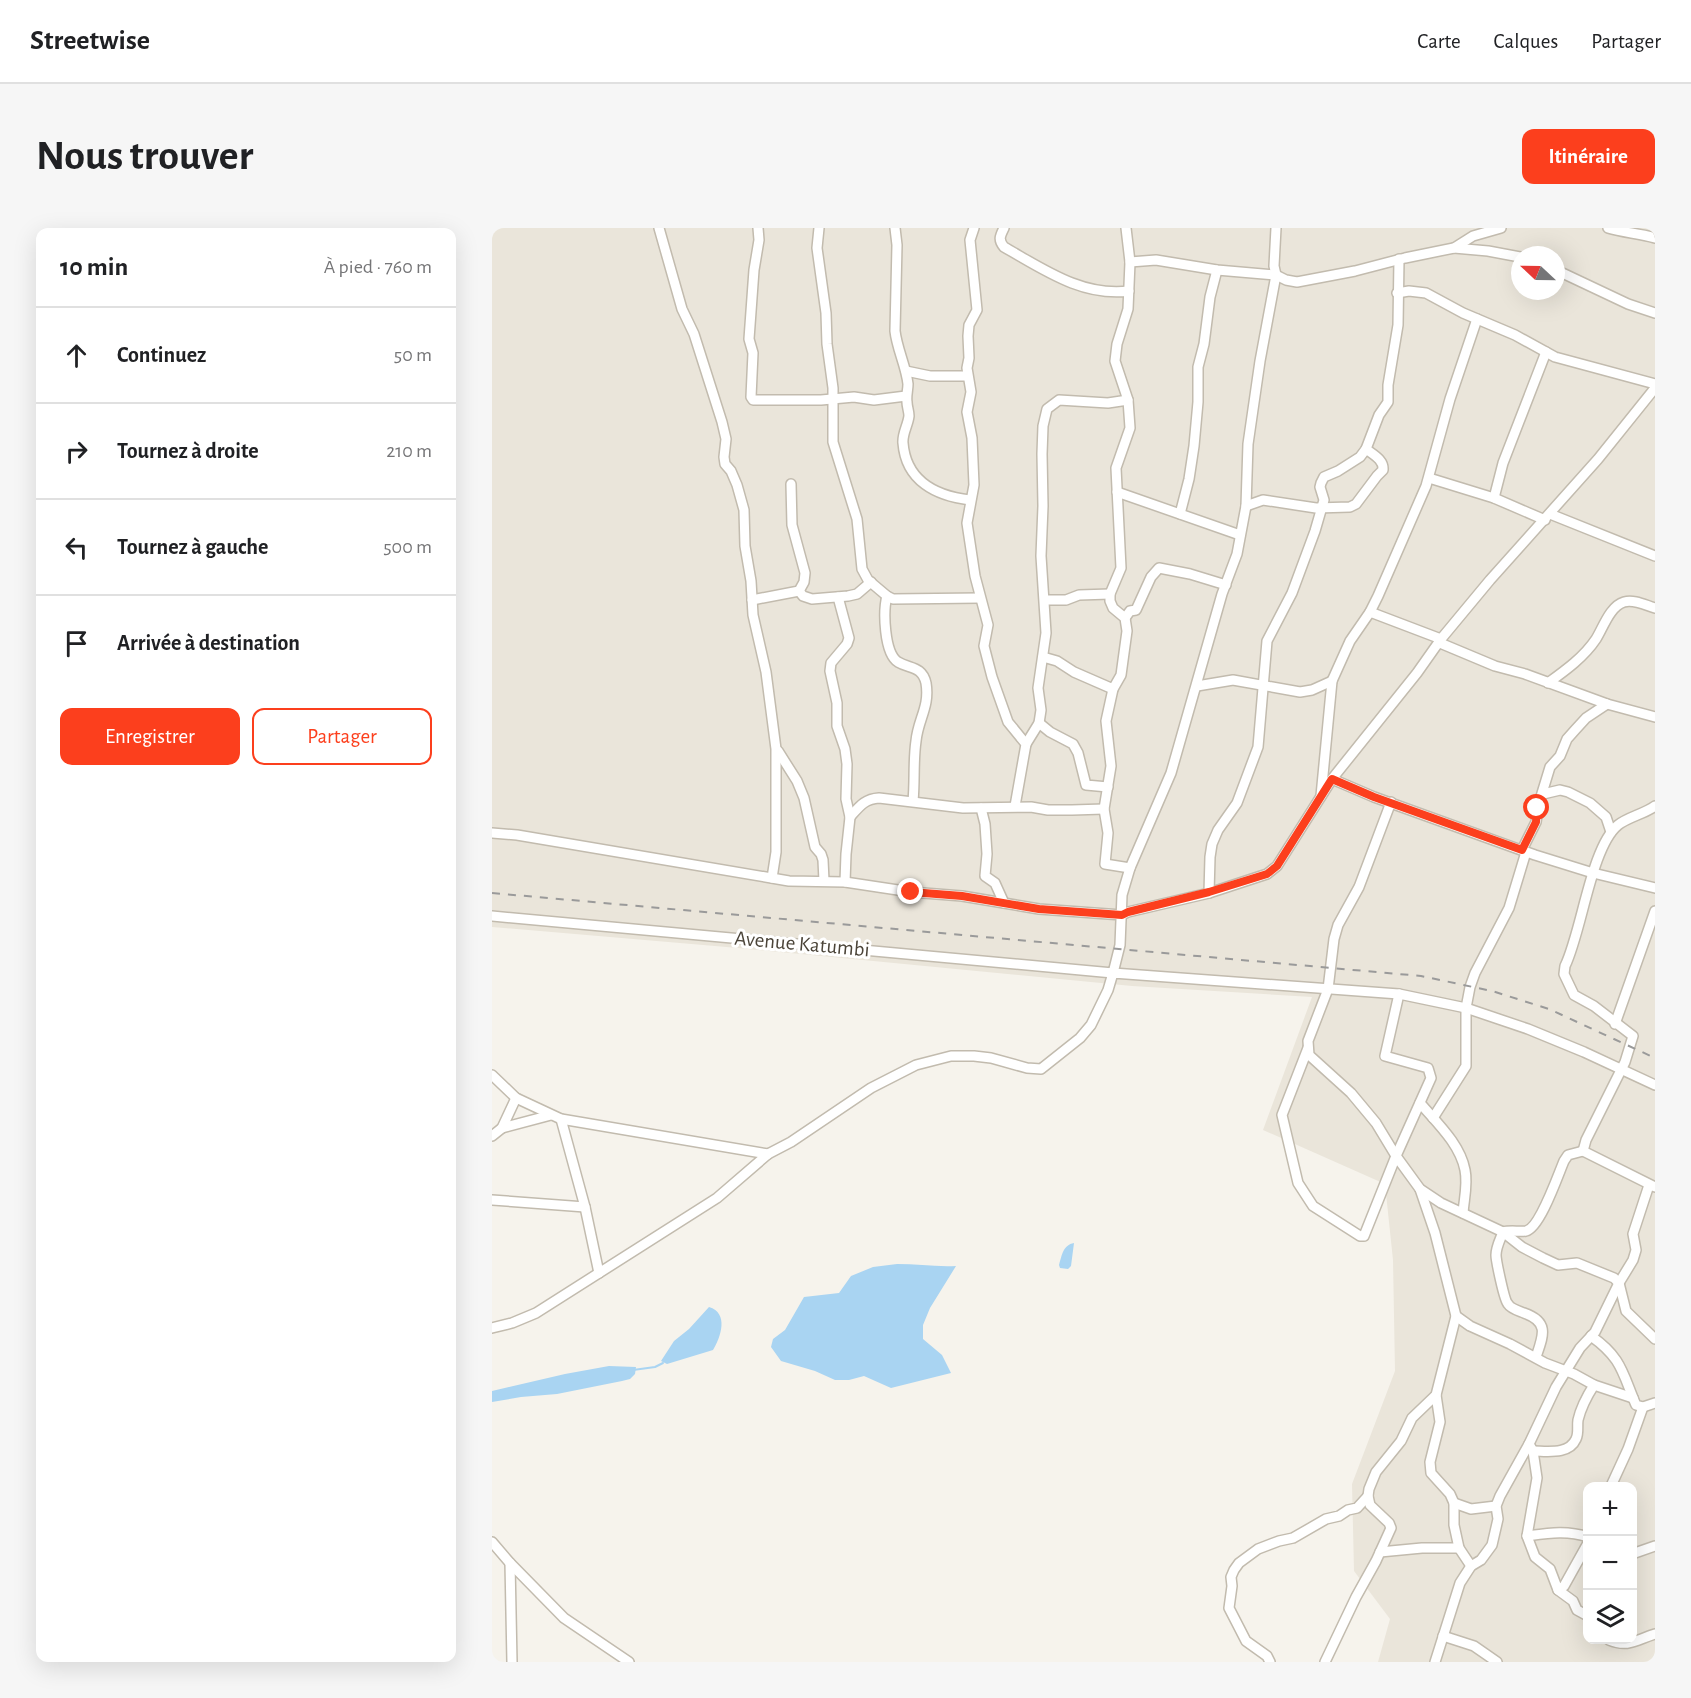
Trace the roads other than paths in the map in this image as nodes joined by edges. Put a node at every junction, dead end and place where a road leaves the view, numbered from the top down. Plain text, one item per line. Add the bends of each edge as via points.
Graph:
1 (659, 228) edge
2 (758, 228) edge
3 (819, 228) edge
4 (895, 228) edge
5 (974, 228) edge
6 (1004, 228) edge
7 (1126, 228) edge
8 (1276, 228) edge
9 (1501, 228) edge
10 (1608, 228) edge
11 (1655, 238) edge
12 (1454, 248) junction
13 (1511, 255) edge
14 (1399, 260) junction
15 (1130, 262) junction
16 (1217, 270) junction
17 (1565, 274) edge
18 (1276, 275) junction
19 (1397, 288) junction
20 (1129, 291) junction
21 (1655, 313) edge
22 (1477, 319) junction
23 (1546, 352) junction
24 (906, 370) junction
25 (968, 376) junction
26 (1655, 386) edge
27 (906, 396) junction
28 (833, 399) junction
29 (1128, 400) junction
30 (1366, 449) junction
31 (1429, 478) junction
32 (791, 484) dead end
33 (1117, 492) junction
34 (1494, 498) junction
35 (970, 500) junction
36 (1246, 506) junction
37 (1322, 508) junction
38 (1180, 514) junction
39 (1547, 517) junction
40 (1240, 535) junction
41 (1655, 556) edge
42 (871, 582) junction
43 (1226, 585) junction
44 (799, 591) junction
45 (1110, 594) junction
46 (887, 596) junction
47 (838, 597) junction
48 (980, 598) junction
49 (752, 600) junction
50 (1045, 600) junction
51 (1655, 608) edge
52 (1370, 612) junction
53 (1125, 618) junction
54 (1440, 641) junction
55 (1043, 657) junction
56 (1332, 681) junction
57 (1548, 683) junction
58 (1197, 686) junction
59 (1263, 686) junction
60 (1113, 689) junction
61 (1312, 690) junction
62 (1331, 701) junction
63 (1607, 704) junction
64 (1655, 717) edge
65 (1039, 723) junction
66 (1026, 744) junction
67 (776, 749) junction
68 (1332, 779) junction
69 (1108, 787) junction
70 (1542, 794) junction
71 (1320, 798) junction
72 (913, 801) junction
73 (1391, 802) junction
74 (1655, 806) edge
75 (981, 807) junction
76 (1015, 807) junction
77 (1104, 808) junction
78 (850, 817) junction
79 (1611, 832) junction
80 (492, 833) edge
81 (1524, 851) junction
82 (1130, 868) junction
83 (1593, 873) junction
84 (772, 878) junction
85 (824, 881) junction
86 (845, 882) junction
87 (1655, 888) edge
88 (1209, 892) junction
89 (1004, 903) junction
90 (1655, 911) edge
91 (1122, 915) junction
92 (492, 916) edge
93 (1113, 973) junction
94 (1328, 989) junction
95 (1398, 994) junction
96 (1466, 1008) junction
97 (1616, 1024) junction
98 (1308, 1048) junction
99 (1620, 1069) junction
100 (492, 1075) edge
101 (1655, 1085) edge
102 (516, 1098) junction
103 (1420, 1103) junction
104 (551, 1115) junction
105 (1433, 1118) junction
106 (561, 1119) junction
107 (495, 1135) edge
108 (1583, 1151) junction
109 (768, 1154) junction
110 (1396, 1156) junction
111 (1652, 1186) edge
112 (1420, 1190) junction
113 (492, 1200) edge
114 (585, 1207) junction
115 (1462, 1213) junction
116 (1503, 1232) junction
117 (599, 1273) junction
118 (1619, 1283) junction
119 (1456, 1316) junction
120 (492, 1328) edge
121 (1591, 1336) junction
122 (1655, 1339) edge
123 (1536, 1357) junction
124 (1566, 1371) junction
125 (1594, 1385) junction
126 (1436, 1395) junction
127 (1655, 1403) edge
128 (1638, 1406) junction
129 (1531, 1447) junction
130 (1612, 1482) edge
131 (1368, 1496) junction
132 (1454, 1503) junction
133 (1496, 1506) junction
134 (1527, 1536) junction
135 (1584, 1536) edge
136 (492, 1542) edge
137 (1655, 1546) edge
138 (1459, 1548) junction
139 (1583, 1550) edge
140 (1380, 1552) junction
141 (1637, 1552) edge
142 (510, 1563) junction
143 (1471, 1566) junction
144 (1558, 1590) junction
145 (1583, 1614) edge
146 (1655, 1634) edge
147 (1443, 1636) junction
148 (1637, 1640) edge
149 (512, 1662) edge
150 (629, 1662) edge
151 (1270, 1662) edge
152 (1325, 1662) edge
153 (1434, 1662) edge
154 (1497, 1662) edge

1 - 49 street via 682,309 722,422 725,464 738,485
2 - 28 street via 749,339 753,353 751,397
3 - 28 street via 817,248
4 - 24 street via 895,331
5 - 25 street via 970,240 977,310 969,326
6 - 20 street via 1000,236 1004,248 1064,280 1097,290
7 - 15 street
8 - 18 street
9 - 12 street via 1473,236
10 - 11 street
12 - 13 street
12 - 14 street
14 - 18 street via 1297,282
14 - 19 street
15 - 16 street via 1156,260
15 - 20 street
16 - 18 street
16 - 38 street via 1198,367 1194,446
17 - 21 street
18 - 36 street via 1248,444
19 - 22 street via 1426,293
19 - 30 street via 1398,325 1388,402
20 - 29 street via 1115,362
22 - 23 street
22 - 31 street
23 - 26 street
23 - 34 street via 1503,463
24 - 25 street via 930,376
24 - 27 street
25 - 35 street via 971,392 967,412 974,465
26 - 39 street
27 - 28 street
27 - 35 street via 909,414 902,440 915,475 932,489
28 - 42 street via 833,442 857,519 862,569
29 - 33 street via 1130,428 1116,468
29 - 50 street via 1059,400 1047,409 1041,454 1041,564
30 - 37 street via 1352,464 1324,477 1320,487
30 - 37 street via 1380,460 1383,470 1356,504
31 - 34 street
31 - 52 street
32 - 44 street via 792,525 805,573
33 - 38 street
33 - 45 street via 1121,568
34 - 39 street
35 - 48 street via 967,523
36 - 37 street via 1263,500
36 - 40 street
37 - 59 street via 1292,593 1267,641
38 - 40 street
39 - 41 street
39 - 54 street
40 - 43 street
42 - 46 street
42 - 47 street via 857,594
43 - 53 street via 1159,568 1136,610 1130,610
43 - 58 street
44 - 47 street via 812,599
44 - 49 street
45 - 50 street
45 - 53 street via 1113,608
46 - 48 street via 903,600
46 - 72 street via 884,606 890,650 899,663 921,672 928,696 916,740
47 - 78 street via 849,638 831,663 830,671 837,726 845,749
48 - 66 street via 988,625 984,646 992,677 1008,722
49 - 67 street
50 - 55 street
51 - 57 street via 1623,602 1578,660
52 - 54 street
52 - 56 street via 1350,641
53 - 60 street via 1121,675
54 - 57 street via 1471,657
54 - 68 street
55 - 60 street
55 - 65 street via 1038,688
56 - 61 street
56 - 62 street
57 - 63 street
58 - 59 street via 1233,680
58 - 82 street via 1165,790
59 - 61 street
59 - 88 street via 1258,747 1237,803 1212,844
60 - 69 street via 1106,720 1111,766
61 - 62 street
62 - 71 street
63 - 64 street
63 - 70 street via 1586,718 1567,739 1550,767
65 - 66 street
65 - 69 street via 1072,744 1086,785
66 - 76 street
67 - 84 street via 776,852
67 - 85 street via 804,798 815,848 821,854
68 - 71 street
68 - 73 street
69 - 77 street
70 - 79 street via 1560,790 1590,803 1606,817
70 - 81 street
71 - 88 street via 1277,866 1267,874
72 - 75 street
72 - 78 street via 870,799
73 - 81 street
73 - 94 street via 1359,887 1338,925
74 - 79 street
75 - 76 street
75 - 89 street via 987,854 985,876 995,883
76 - 77 street
77 - 82 street via 1108,833 1105,864
78 - 86 street
79 - 83 street
80 - 84 street
81 - 83 street
81 - 96 street via 1509,908 1475,973
82 - 91 street via 1122,895
83 - 87 street
83 - 97 street via 1564,974 1574,995
84 - 85 street
85 - 86 street
86 - 89 street
88 - 91 street
89 - 91 street
90 - 97 street
91 - 93 street
92 - 93 street, Avenue Katumbi
93 - 94 street, Avenue Katumbi
93 - 109 street via 1091,1025 1041,1069 974,1056 951,1056 916,1065 871,1088
94 - 95 street, Avenue Katumbi
94 - 98 street
95 - 96 street, Avenue Katumbi
95 - 103 street via 1385,1056 1428,1068 1431,1083
96 - 99 street, Avenue Katumbi via 1528,1029
96 - 105 street via 1466,1065
97 - 99 street via 1633,1036
98 - 110 street via 1309,1055 1376,1124
98 - 110 street via 1282,1115 1298,1183 1313,1206 1364,1236
99 - 101 street, Avenue Katumbi
99 - 108 street
100 - 102 street
102 - 104 street
102 - 107 street
103 - 105 street
103 - 110 street
104 - 106 street
104 - 107 street
105 - 115 street via 1463,1163 1466,1181
106 - 109 street
106 - 114 street
108 - 111 street
108 - 116 street via 1568,1155 1532,1227 1527,1231
109 - 117 street via 717,1198
110 - 112 street
111 - 118 street via 1633,1233 1633,1260
112 - 115 street
112 - 119 street
113 - 114 street
114 - 117 street
115 - 116 street
116 - 118 street via 1522,1247 1558,1265 1577,1263
116 - 123 street via 1496,1255 1503,1295 1508,1305 1541,1322 1543,1330
117 - 120 street via 536,1313
118 - 121 street
118 - 122 street via 1626,1311
119 - 123 street
119 - 126 street
121 - 124 street
121 - 128 street via 1616,1359
123 - 124 street
124 - 125 street
124 - 129 street
125 - 128 street
125 - 129 street via 1571,1446 1554,1451
126 - 131 street via 1412,1418 1401,1441 1376,1472
126 - 132 street via 1440,1422 1430,1469
127 - 128 street
128 - 130 street
129 - 133 street
129 - 134 street via 1537,1478
131 - 140 street via 1374,1511 1391,1525
131 - 151 street via 1357,1508 1326,1519 1300,1535 1258,1549 1234,1570 1229,1608 1246,1641
132 - 133 street via 1471,1509
132 - 138 street
133 - 143 street via 1497,1530 1492,1545
134 - 135 street via 1574,1532
134 - 144 street via 1535,1557 1550,1569
136 - 142 street
137 - 141 street
138 - 140 street
138 - 143 street
139 - 144 street
140 - 152 street
142 - 149 street
142 - 150 street via 564,1618
143 - 147 street via 1460,1583
144 - 145 street
146 - 148 street
147 - 153 street
147 - 154 street via 1481,1649

